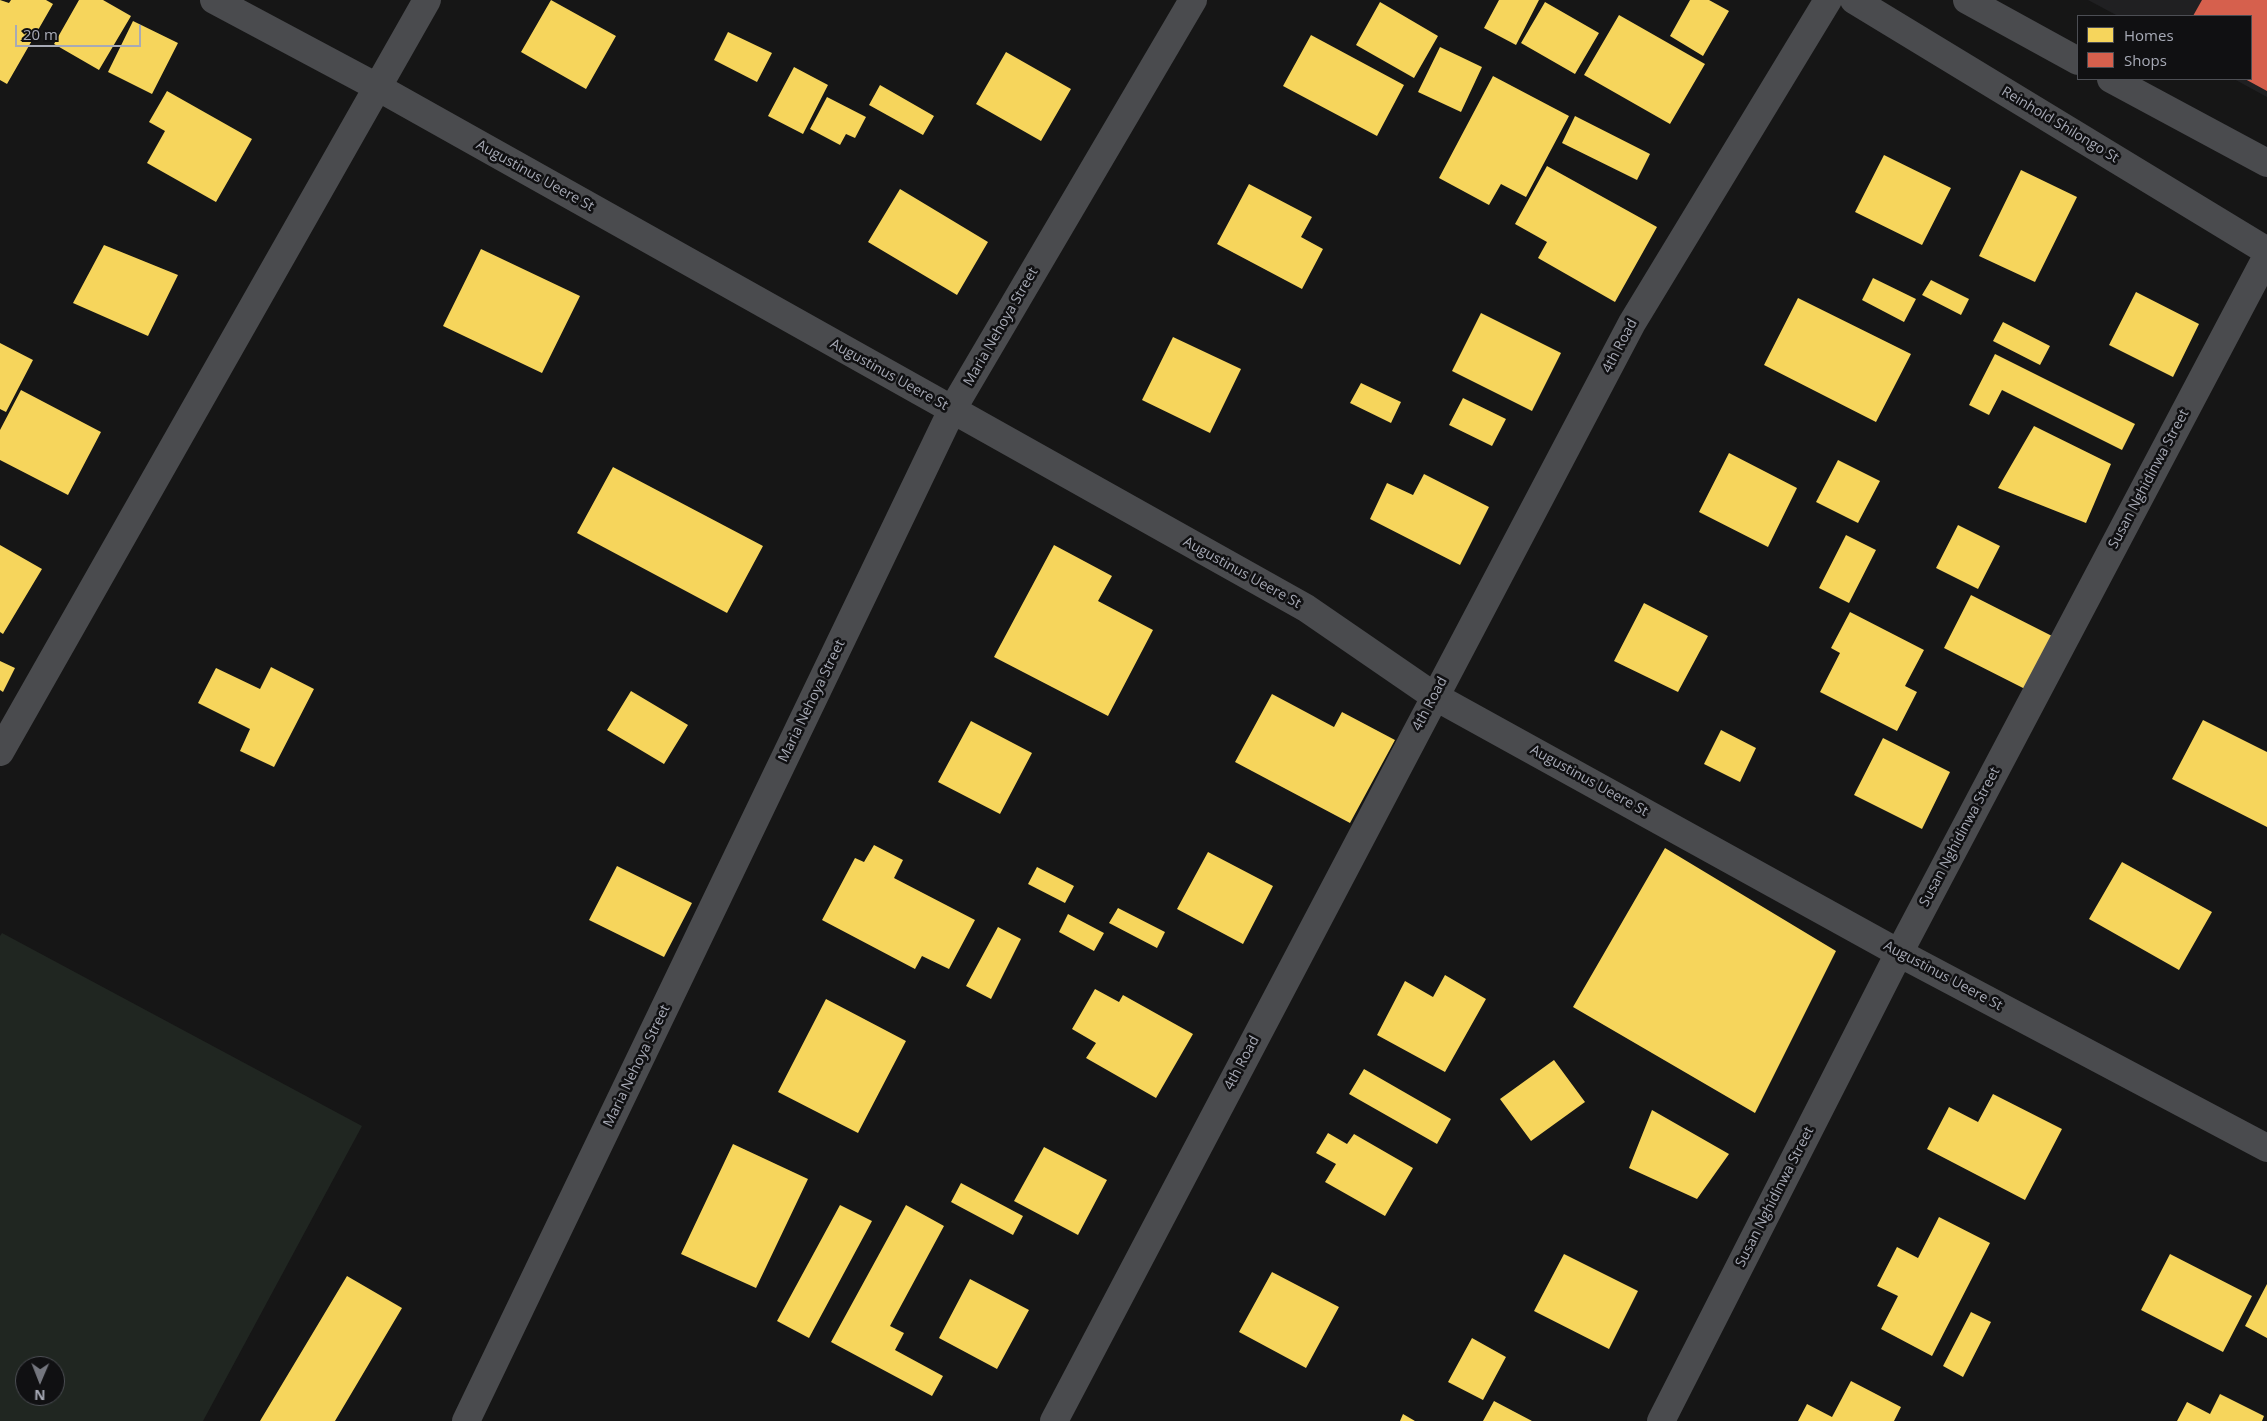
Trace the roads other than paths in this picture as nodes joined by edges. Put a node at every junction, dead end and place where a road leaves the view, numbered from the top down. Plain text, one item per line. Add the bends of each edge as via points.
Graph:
1 (214, 0) edge
2 (427, 0) edge
3 (1193, 0) edge
4 (1828, 0) edge
5 (1854, 0) edge
6 (1967, 0) edge
7 (2077, 60) edge
8 (2113, 80) edge
9 (379, 88) junction
10 (2267, 163) edge
11 (2267, 251) edge
12 (2267, 256) edge
13 (952, 410) junction
14 (1434, 696) junction
15 (0, 752) edge
16 (1899, 953) junction
17 (2267, 1148) edge
18 (466, 1421) edge
19 (1054, 1421) edge
20 (1661, 1421) edge

1 - 9 street, Augustinus Ueere St
2 - 9 street
3 - 13 street, Maria Nehoya Street
4 - 14 street, 4th Road via 1632,323
5 - 11 street, Reinhold Shilongo St
6 - 7 street
8 - 10 street
9 - 13 street, Augustinus Ueere St
9 - 15 street
12 - 16 street, Susan Nghidinwa Street
13 - 14 street, Augustinus Ueere St via 1306,608
13 - 18 street, Maria Nehoya Street
14 - 16 street, Augustinus Ueere St
14 - 19 street, 4th Road
16 - 17 street, Augustinus Ueere St
16 - 20 street, Susan Nghidinwa Street

